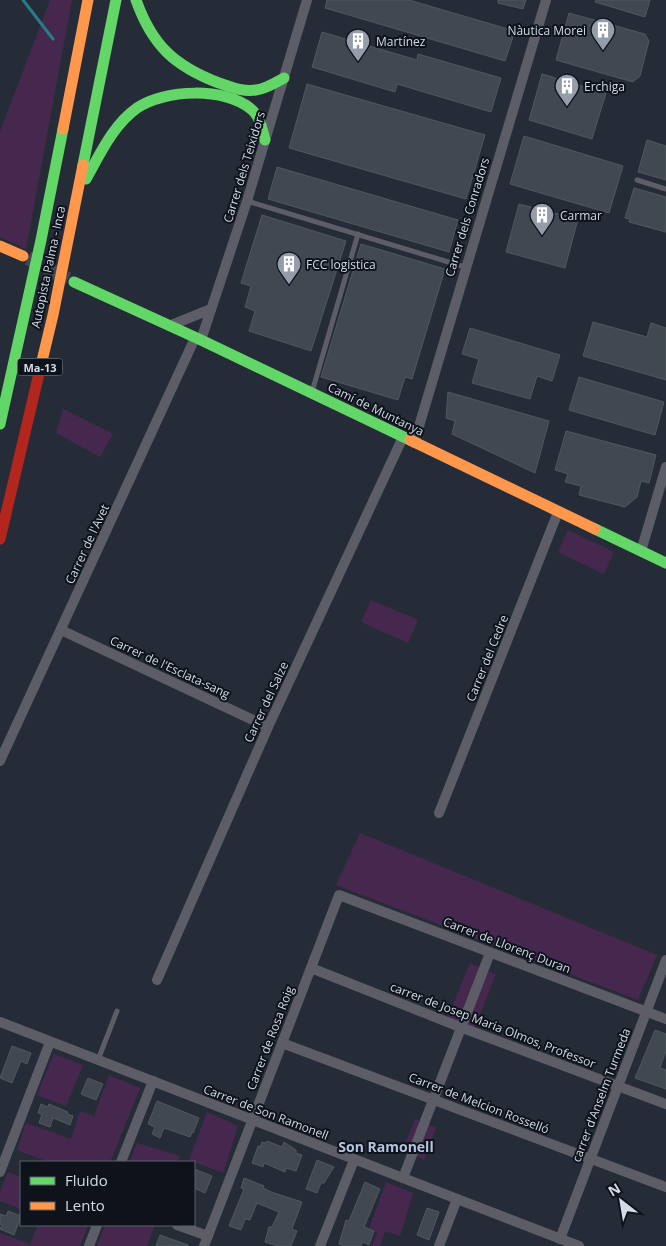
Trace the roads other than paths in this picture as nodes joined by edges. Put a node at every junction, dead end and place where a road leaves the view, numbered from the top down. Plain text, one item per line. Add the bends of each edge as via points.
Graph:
1 (88, 0) edge
2 (116, 0) edge
3 (136, 0) edge
4 (308, 0) edge
5 (546, 0) edge
6 (284, 78) junction
7 (265, 140) junction
8 (636, 180) dead end
9 (666, 189) edge
10 (78, 195) junction
11 (247, 201) junction
12 (358, 234) junction
13 (0, 246) edge
14 (23, 256) tunnel mouth
15 (465, 267) junction
16 (74, 282) tunnel mouth
17 (211, 309) junction
18 (169, 326) junction
19 (198, 339) junction
20 (311, 393) junction
21 (0, 424) edge
22 (403, 437) junction
23 (414, 442) junction
24 (666, 467) edge
25 (558, 512) junction
26 (0, 539) edge
27 (641, 551) junction
28 (666, 563) edge
29 (61, 630) junction
30 (268, 727) junction
31 (0, 761) edge
32 (439, 813) dead end
33 (339, 895) joint
34 (490, 953) junction
35 (666, 960) edge
36 (311, 968) junction
37 (663, 977) edge
38 (157, 980) dead end
39 (117, 1011) dead end
40 (646, 1011) junction
41 (666, 1019) edge
42 (0, 1022) edge
43 (460, 1027) junction
44 (50, 1042) junction
45 (282, 1042) junction
46 (98, 1060) junction
47 (153, 1081) junction
48 (618, 1086) junction
49 (434, 1100) junction
50 (666, 1104) edge
51 (252, 1120) junction
52 (2, 1158) edge
53 (590, 1159) junction
54 (354, 1160) junction
55 (121, 1161) edge
56 (0, 1172) edge
57 (403, 1178) junction
58 (666, 1187) edge
59 (457, 1199) junction
60 (97, 1226) edge
61 (179, 1226) edge
62 (560, 1239) junction
63 (206, 1241) edge
64 (89, 1246) edge
65 (320, 1246) edge
66 (439, 1246) edge
67 (579, 1246) edge

1 - 21 main road, Autopista Palma - Inca / Ma-13 via 41,240
2 - 10 main road, Autopista Palma - Inca / Ma-13
3 - 6 main road via 153,39 190,72 241,90 256,90
4 - 6 street, Carrer dels Teixidors
5 - 15 street, Carrer dels Conradors
6 - 7 street, Carrer dels Teixidors
7 - 10 main road via 258,118 243,104 203,93 182,92 160,97 138,107 122,121 107,141
7 - 11 street, Carrer dels Teixidors
8 - 9 lane
10 - 26 main road, Autopista Palma - Inca / Ma-13
11 - 12 lane
11 - 17 street, Carrer dels Teixidors
12 - 15 lane
12 - 20 lane
13 - 14 main road
15 - 23 street, Carrer dels Conradors
16 - 18 main road, Camí de Muntanya
17 - 18 street
17 - 19 street, Carrer dels Teixidors
18 - 19 main road, Camí de Muntanya
19 - 20 main road, Camí de Muntanya
19 - 29 street, Carrer de l'Avet
20 - 22 main road, Camí de Muntanya
22 - 23 main road, Camí de Muntanya
22 - 30 street, Carrer del Salze
23 - 25 main road, Camí de Muntanya
24 - 27 street
25 - 27 main road, Camí de Muntanya
25 - 32 street, Carrer del Cedre
27 - 28 main road, Camí de Muntanya
29 - 30 street, Carrer de l'Esclata-sang
29 - 31 street, Carrer de l'Avet
30 - 38 street, Carrer del Salze
33 - 34 street, Carrer de Llorenç Duran
33 - 36 street, Carrer de Rosa Roig
34 - 40 street, Carrer de Llorenç Duran
34 - 43 street
35 - 37 street, carrer d'Anselm Turmeda
36 - 43 street, carrer de Josep Maria Olmos, Professor
36 - 45 street, Carrer de Rosa Roig
37 - 40 street, carrer d'Anselm Turmeda
39 - 46 lane
40 - 41 street, Carrer de Llorenç Duran
40 - 48 street, carrer d'Anselm Turmeda
42 - 44 street, Carrer de Son Ramonell
43 - 48 street, carrer de Josep Maria Olmos, Professor
43 - 49 street
44 - 46 street, Carrer de Son Ramonell
44 - 52 street
45 - 49 street, Carrer de Melcion Rosselló
45 - 51 street, Carrer de Rosa Roig
46 - 47 street, Carrer de Son Ramonell
47 - 51 street, Carrer de Son Ramonell
47 - 55 street
48 - 50 street, carrer de Josep Maria Olmos, Professor
48 - 53 street, carrer d'Anselm Turmeda
49 - 53 street, Carrer de Melcion Rosselló
49 - 57 street
51 - 54 street, Carrer de Son Ramonell
51 - 63 street, Carrer de Rosa Roig
52 - 56 street
53 - 58 street, Carrer de Melcion Rosselló
53 - 62 street, carrer d'Anselm Turmeda
54 - 57 street, Carrer de Son Ramonell
54 - 65 street
57 - 59 street, Carrer de Son Ramonell
59 - 62 street, Carrer de Son Ramonell
59 - 66 street
60 - 64 street
61 - 63 street
62 - 67 street, Carrer de Son Ramonell

